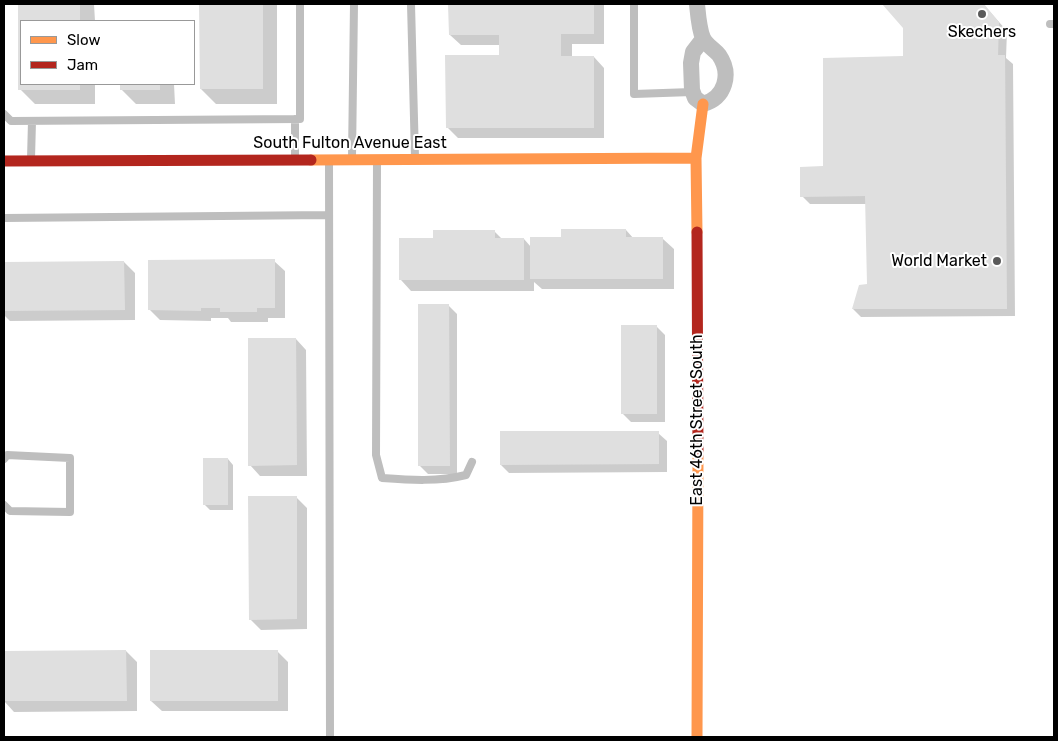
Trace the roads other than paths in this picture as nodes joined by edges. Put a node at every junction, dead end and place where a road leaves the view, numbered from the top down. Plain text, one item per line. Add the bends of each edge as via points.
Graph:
1 (300, 4) edge
2 (354, 4) edge
3 (411, 4) edge
4 (634, 4) edge
5 (697, 4) edge
6 (703, 39) junction
7 (698, 98) junction
8 (4, 114) edge
9 (295, 119) junction
10 (32, 121) junction
11 (696, 158) junction
12 (377, 159) junction
13 (416, 159) junction
14 (294, 160) junction
15 (329, 160) junction
16 (352, 160) junction
17 (4, 161) edge
18 (31, 161) junction
19 (329, 215) junction
20 (4, 218) edge
21 (4, 459) edge
22 (472, 462) dead end
23 (4, 505) edge
24 (330, 737) edge
25 (697, 737) edge

1 - 9 lane via 300,119
2 - 16 lane
3 - 13 lane
4 - 7 lane via 634,94
5 - 6 street
6 - 7 street, East 46th Street South via 693,52
6 - 7 street via 718,55 726,76 720,95 712,101
7 - 11 street, East 46th Street South
8 - 10 lane via 10,121
9 - 10 lane
9 - 14 lane
10 - 18 lane
11 - 13 street, South Fulton Avenue East
11 - 25 street, East 46th Street South
12 - 13 street, South Fulton Avenue East
12 - 16 street, South Fulton Avenue East
12 - 22 lane via 376,455 382,478 454,478 466,475
14 - 15 street, South Fulton Avenue East
14 - 18 street, South Fulton Avenue East
15 - 16 street, South Fulton Avenue East
15 - 19 lane
17 - 18 street, South Fulton Avenue East
19 - 20 lane
19 - 24 lane
21 - 23 lane via 8,455 70,458 70,512 10,511

